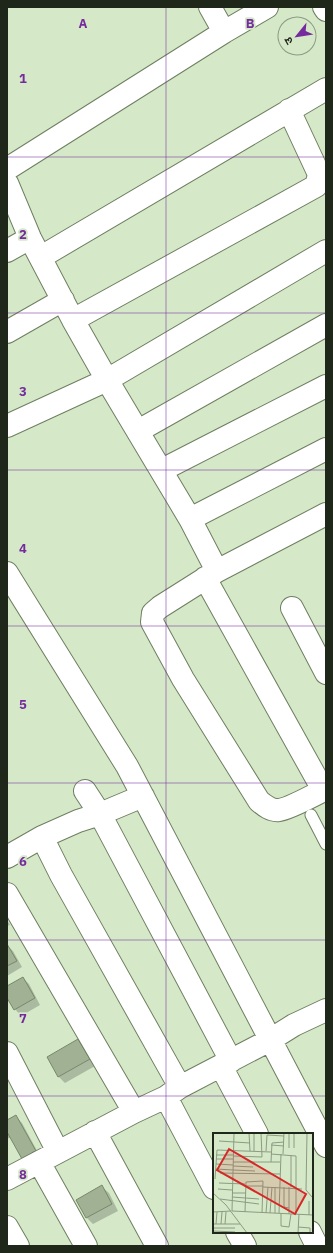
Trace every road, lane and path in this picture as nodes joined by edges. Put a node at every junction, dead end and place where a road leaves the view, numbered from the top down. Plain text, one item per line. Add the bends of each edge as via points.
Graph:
1 (210, 7) edge
2 (268, 7) edge
3 (324, 7) edge
4 (326, 10) edge
5 (224, 32) junction
6 (326, 89) edge
7 (289, 110) junction
8 (7, 169) edge
9 (7, 183) edge
10 (30, 238) junction
11 (7, 251) edge
12 (326, 251) edge
13 (41, 257) junction
14 (63, 300) junction
15 (73, 320) junction
16 (326, 325) edge
17 (7, 332) edge
18 (107, 380) junction
19 (326, 386) edge
20 (7, 426) edge
21 (138, 431) junction
22 (326, 449) edge
23 (162, 470) junction
24 (326, 514) edge
25 (190, 519) junction
26 (7, 573) edge
27 (211, 575) junction
28 (292, 608) dead end
29 (326, 673) edge
30 (324, 790) edge
31 (84, 791) dead end
32 (143, 796) junction
33 (100, 814) junction
34 (311, 815) dead end
35 (42, 837) junction
36 (326, 844) edge
37 (7, 857) edge
38 (7, 894) edge
39 (326, 1010) edge
40 (270, 1040) junction
41 (7, 1053) edge
42 (226, 1063) junction
43 (173, 1092) junction
44 (134, 1112) junction
45 (95, 1132) junction
46 (257, 1133) edge
47 (326, 1146) edge
48 (58, 1152) junction
49 (39, 1162) junction
50 (7, 1179) edge
51 (213, 1186) edge
52 (7, 1227) edge
53 (238, 1233) edge
54 (310, 1233) edge
55 (18, 1246) edge
56 (86, 1246) edge
57 (157, 1246) edge
58 (245, 1246) edge
59 (317, 1246) edge

1 - 5 street
2 - 5 street
3 - 4 street
5 - 8 street
6 - 7 street
7 - 13 street
7 - 15 street via 319,175 316,186
9 - 10 street
10 - 11 street
10 - 13 street
12 - 18 street
13 - 14 street
14 - 15 street
14 - 17 street
15 - 18 street
16 - 21 street
18 - 20 street
18 - 21 street
19 - 23 street
21 - 23 street
22 - 25 street
23 - 25 street
24 - 27 street
25 - 27 street
26 - 32 street
27 - 30 street
27 - 30 street via 160,607 153,613 152,622 179,673 259,801 272,809 280,810
28 - 29 street
31 - 33 street
32 - 33 street
32 - 40 street
33 - 35 street
33 - 42 street
34 - 36 lane
35 - 37 street
35 - 43 street
38 - 44 street
39 - 40 street via 294,1024
40 - 42 street
40 - 47 street
41 - 48 street
42 - 43 street
42 - 46 street
43 - 44 street
43 - 51 street
44 - 45 street
45 - 48 street
45 - 57 street
48 - 49 street
49 - 50 street
49 - 56 street
52 - 55 street
53 - 58 street
54 - 59 street

